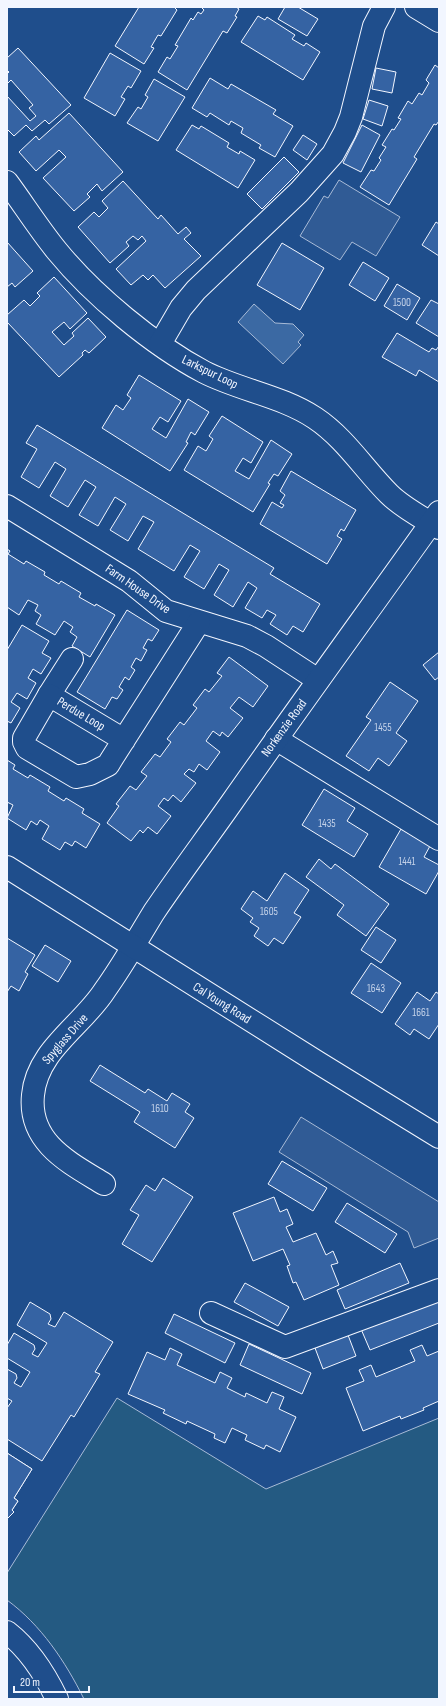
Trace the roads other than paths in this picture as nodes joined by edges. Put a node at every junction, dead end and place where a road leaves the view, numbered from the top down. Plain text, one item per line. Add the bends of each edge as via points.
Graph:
1 (384, 7) edge
2 (416, 7) edge
3 (439, 21) edge
4 (7, 182) edge
5 (160, 344) junction
6 (7, 506) edge
7 (436, 521) edge
8 (199, 622) junction
9 (72, 659) dead end
10 (318, 680) junction
11 (50, 695) junction
12 (276, 739) junction
13 (124, 740) junction
14 (439, 839) edge
15 (7, 867) edge
16 (134, 946) junction
17 (439, 1137) edge
18 (104, 1184) dead end
19 (439, 1290) edge
20 (211, 1313) dead end
21 (7, 1632) edge
22 (57, 1699) edge

1 - 5 street via 374,26 351,117 333,154 299,192 196,290 181,308
2 - 3 street
4 - 5 street, Larkspur Loop via 74,269 95,291
5 - 7 street, Larkspur Loop via 206,373 293,406 315,418 336,434 391,495
6 - 8 street, Farm House Drive via 129,581 160,608
7 - 10 street, Norkenzie Road
8 - 10 street, Farm House Drive via 247,636
8 - 13 street, Perdue Loop
9 - 11 street
10 - 12 street, Norkenzie Road
11 - 13 street, Perdue Loop
11 - 13 street, Perdue Loop via 24,738 25,745 33,752 80,777 108,765
12 - 14 street
12 - 16 street, Norkenzie Road via 154,912
15 - 16 street, Cal Young Road
16 - 17 street, Cal Young Road
16 - 18 street, Spyglass Drive via 97,1002 44,1061 33,1094 32,1104 37,1126 48,1144 64,1159
19 - 20 street via 285,1347
21 - 22 street via 40,1669

